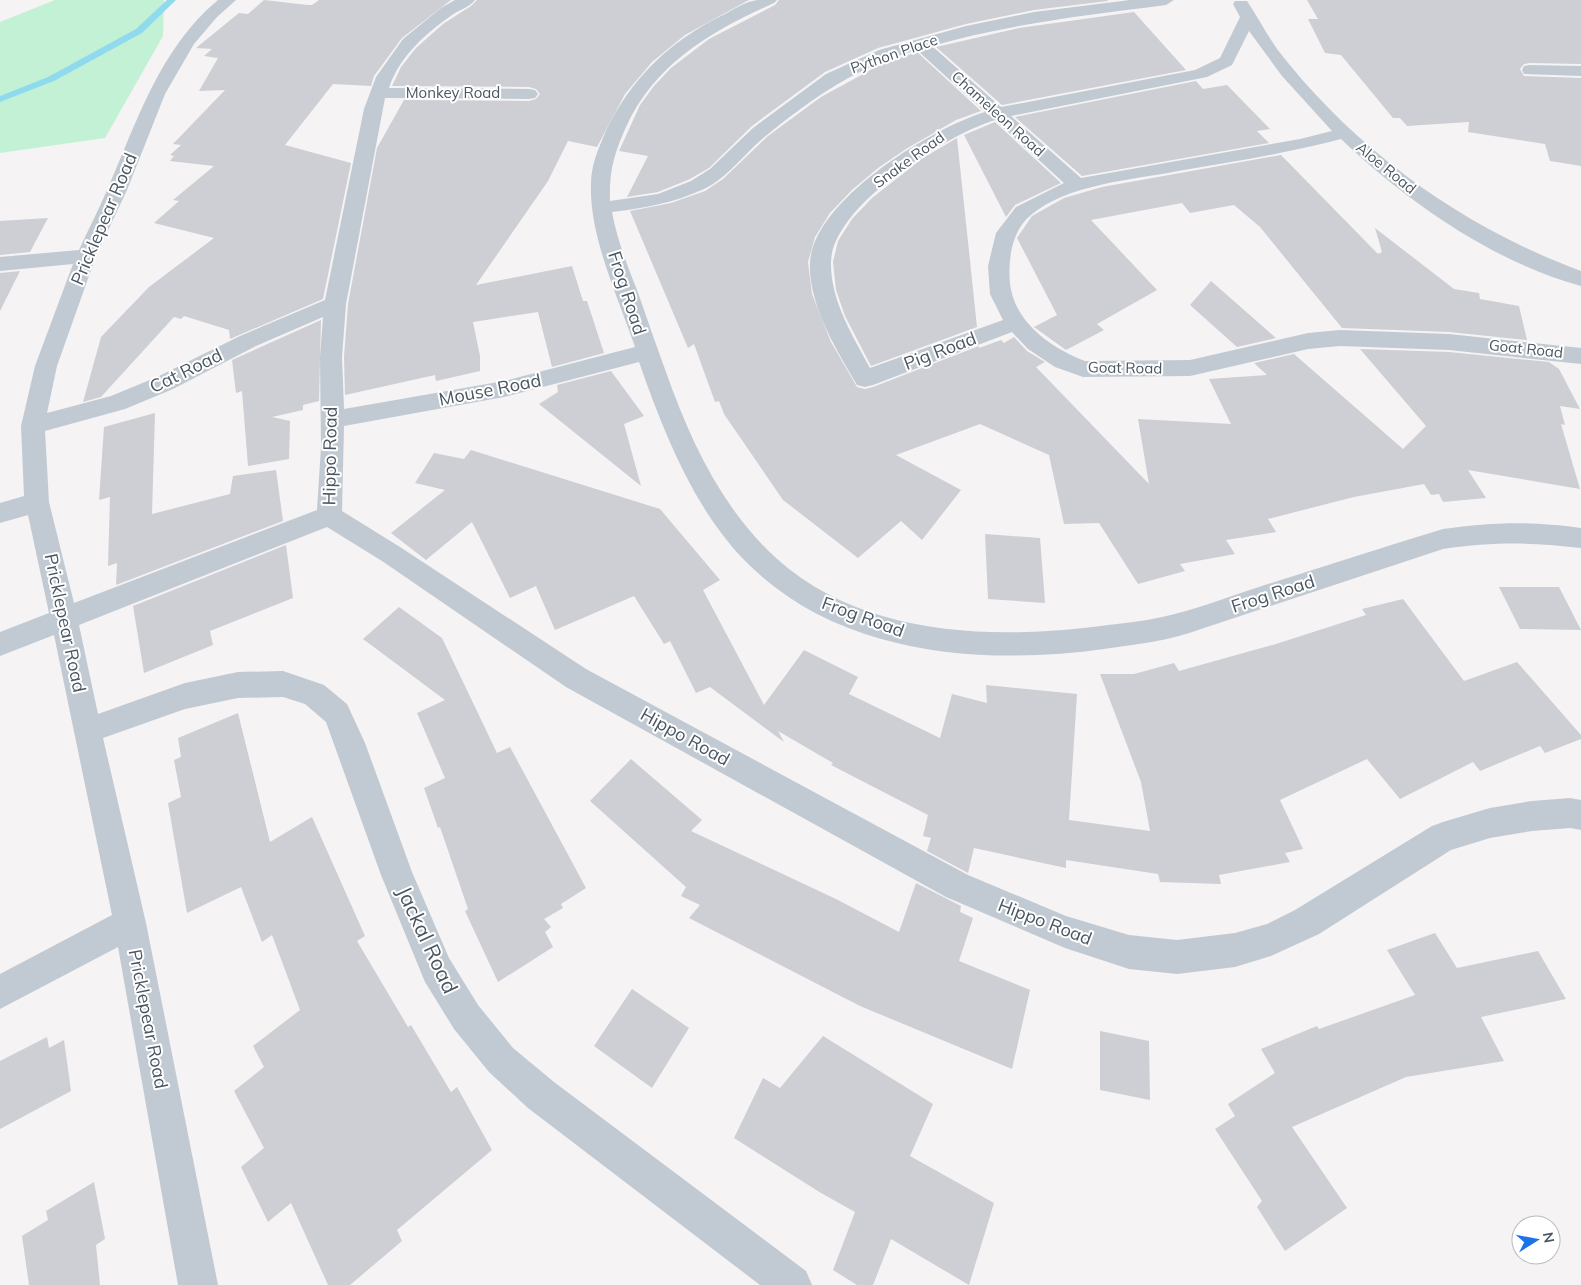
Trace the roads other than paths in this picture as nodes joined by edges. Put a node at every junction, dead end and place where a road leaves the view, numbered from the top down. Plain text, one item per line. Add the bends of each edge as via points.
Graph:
1 (228, 0) edge
2 (467, 0) edge
3 (769, 0) edge
4 (1166, 0) edge
5 (1239, 0) edge
6 (1064, 5) edge
7 (1248, 17) junction
8 (919, 43) junction
9 (1530, 70) dead end
10 (1581, 71) edge
11 (378, 93) junction
12 (529, 94) dead end
13 (996, 114) junction
14 (1344, 133) junction
15 (1077, 184) junction
16 (601, 208) junction
17 (86, 256) junction
18 (0, 264) edge
19 (1581, 279) edge
20 (335, 304) junction
21 (1015, 324) junction
22 (647, 352) junction
23 (1581, 356) edge
24 (865, 379) joint
25 (332, 420) junction
26 (33, 426) junction
27 (37, 502) junction
28 (0, 513) edge
29 (329, 516) junction
30 (1581, 538) edge
31 (64, 619) junction
32 (0, 644) edge
33 (87, 731) junction
34 (1581, 815) edge
35 (130, 923) junction
36 (0, 992) edge
37 (198, 1285) edge
38 (792, 1285) edge

1 - 17 street, Pricklepear Road via 210,14 169,70
2 - 11 street, Hippo Road via 447,11 409,42 384,77
3 - 16 street, Frog Road via 723,20 684,44 648,74 621,114 602,164
4 - 6 street, Python Place
5 - 7 street, Aloe Road
6 - 8 street, Python Place
7 - 13 street, Snake Road via 1228,59 1215,69
7 - 14 street, Aloe Road via 1286,71
8 - 13 street, Chameleon Road
8 - 16 street, Python Place via 832,78 759,132 717,173 698,185 662,199
9 - 10 street
11 - 12 street, Monkey Road
11 - 20 street, Hippo Road
13 - 15 street, Chameleon Road
13 - 24 street, Snake Road via 959,126 930,142 882,178 834,223 824,245 820,266 821,288
14 - 15 street, Goat Road via 1300,144
14 - 19 street, Aloe Road via 1408,188 1443,212 1499,243
15 - 21 street, Goat Road via 1022,211 1006,232 998,266 998,282
16 - 22 street, Frog Road
17 - 18 street
17 - 26 street, Pricklepear Road via 46,366
20 - 25 street, Hippo Road via 331,357
20 - 26 street, Cat Road via 118,403
21 - 23 street, Goat Road via 1036,344 1063,361 1084,368 1110,370 1190,368 1308,341 1340,338 1449,342
21 - 24 street, Pig Road
22 - 25 street, Mouse Road via 504,389
22 - 30 street, Frog Road via 702,482 740,536 768,566 800,592 833,610 915,635 971,644 1021,645 1163,629 1443,539 1486,533 1533,532
25 - 29 street, Hippo Road
26 - 27 street, Pricklepear Road
27 - 28 street
27 - 31 street, Pricklepear Road
29 - 31 street
29 - 34 street, Hippo Road via 427,578 537,654 957,886 1065,932 1129,952 1177,957 1234,950 1271,939 1307,922 1443,836 1532,816
31 - 32 street
31 - 33 street, Pricklepear Road
33 - 35 street, Pricklepear Road
33 - 38 street, Jackal Road via 185,696 238,685 282,684 314,694 337,713 397,875 438,970 472,1024 501,1060 541,1095
35 - 36 street
35 - 37 street, Pricklepear Road

